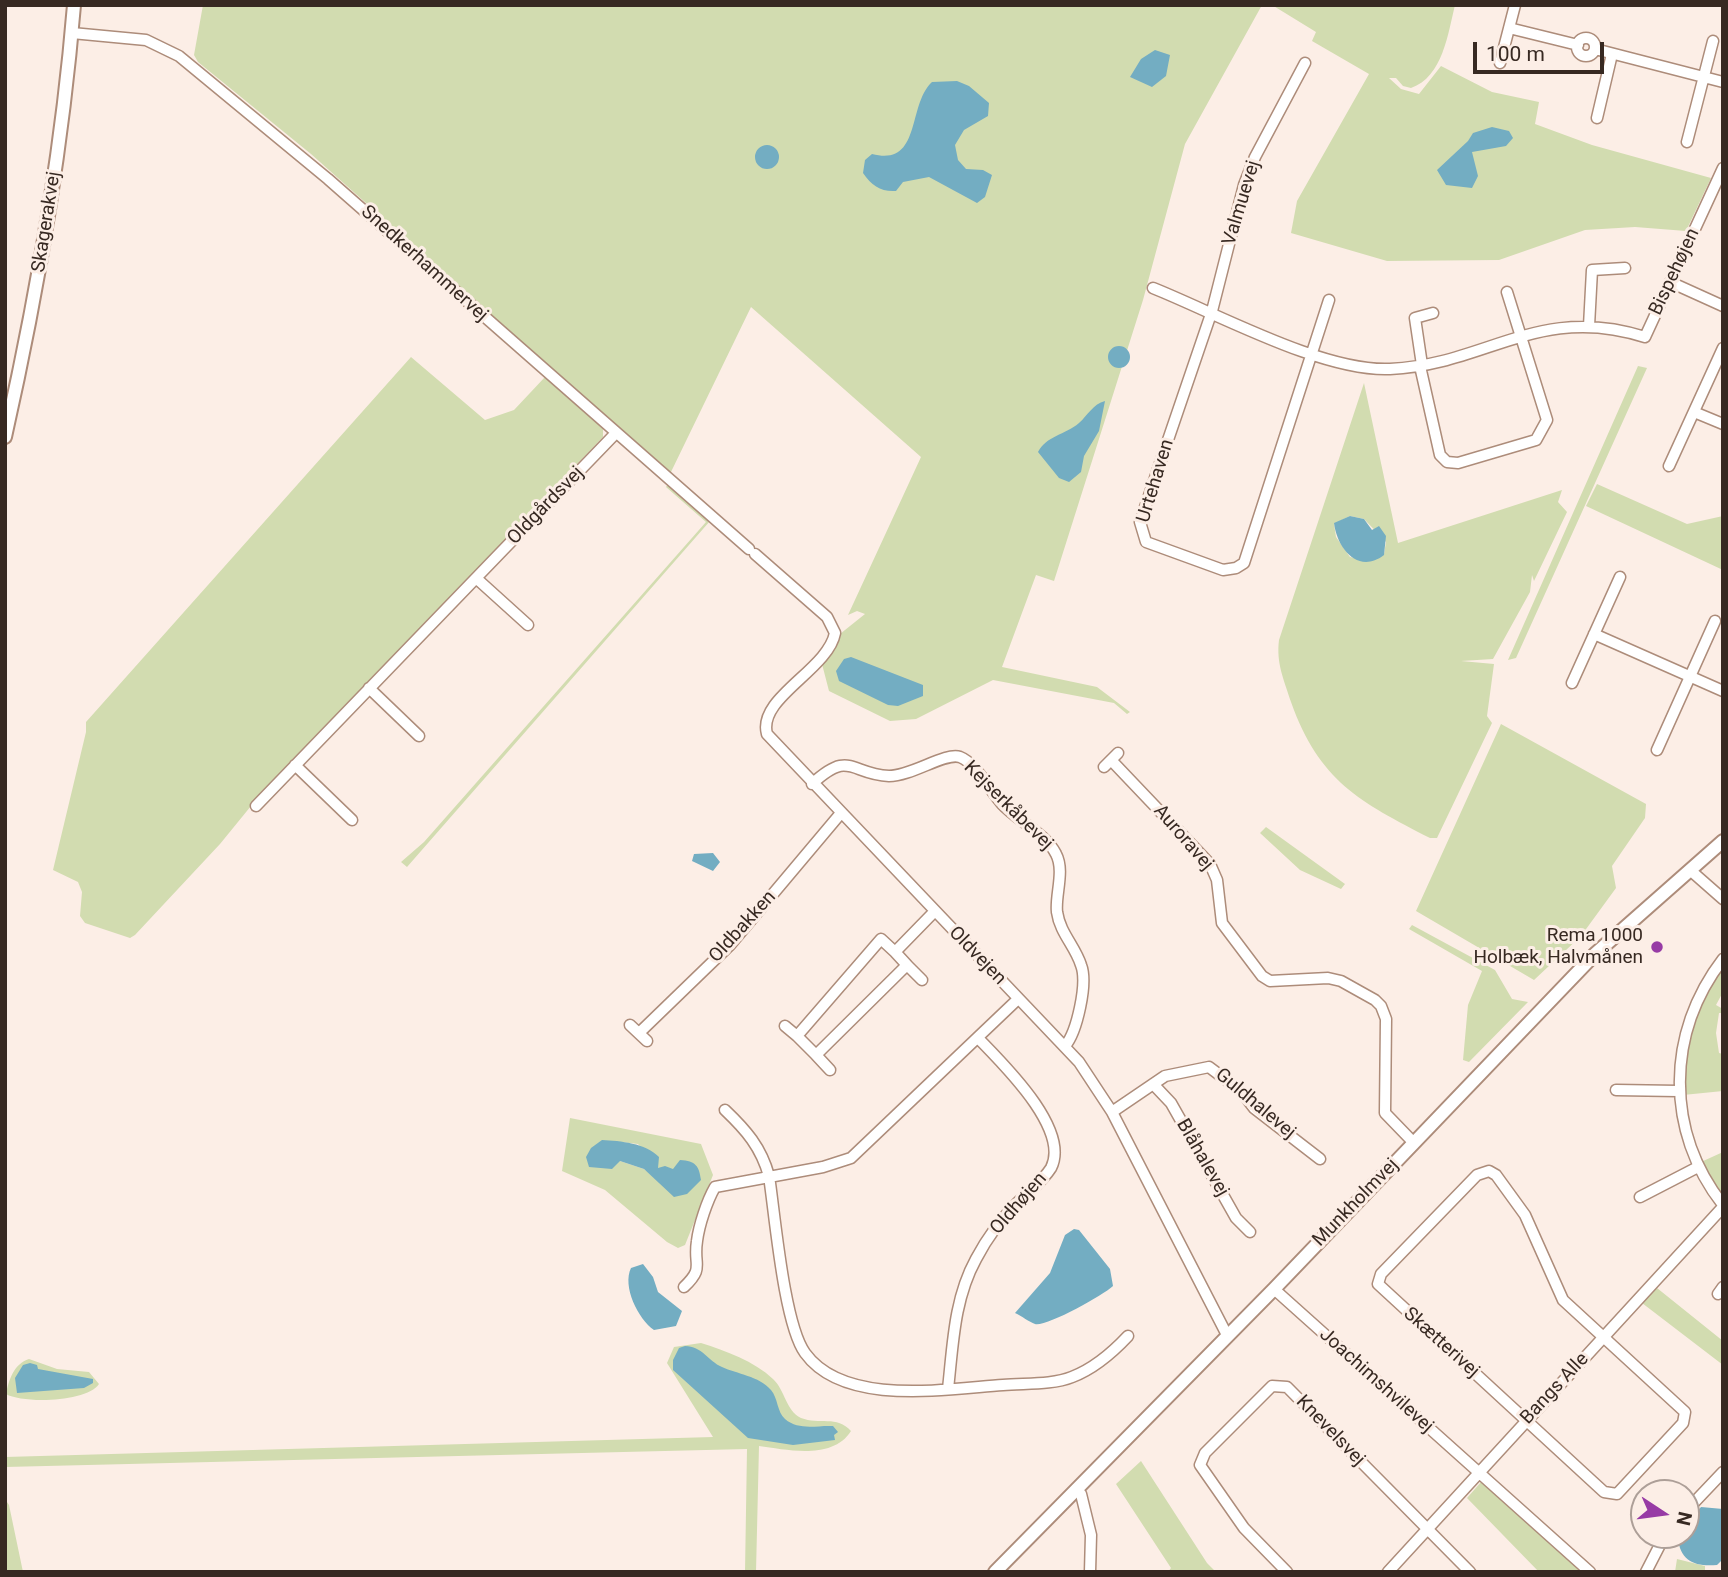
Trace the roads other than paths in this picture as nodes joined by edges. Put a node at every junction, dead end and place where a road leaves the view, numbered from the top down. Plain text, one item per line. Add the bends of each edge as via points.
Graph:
1 (75, 5) edge
2 (1515, 5) edge
3 (1509, 28) junction
4 (72, 33) junction
5 (1713, 41) dead end
6 (1612, 54) junction
7 (1305, 63) dead end
8 (1500, 64) dead end
9 (1704, 77) junction
10 (1723, 82) edge
11 (1597, 117) dead end
12 (1687, 142) dead end
13 (1723, 168) edge
14 (1625, 268) dead end
15 (1670, 282) junction
16 (1153, 288) dead end
17 (1507, 292) dead end
18 (1329, 300) dead end
19 (1723, 306) edge
20 (1212, 312) junction
21 (1433, 313) dead end
22 (1589, 326) junction
23 (1521, 336) junction
24 (1723, 348) edge
25 (1314, 356) junction
26 (1421, 365) junction
27 (1694, 412) junction
28 (1723, 424) edge
29 (615, 433) junction
30 (5, 437) edge
31 (1669, 466) dead end
32 (1620, 577) dead end
33 (476, 578) junction
34 (822, 612) joint
35 (1715, 621) dead end
36 (528, 625) dead end
37 (1594, 634) junction
38 (1691, 677) junction
39 (1572, 683) dead end
40 (369, 688) junction
41 (1723, 691) edge
42 (419, 736) dead end
43 (1657, 750) dead end
44 (1111, 760) dead end
45 (295, 765) junction
46 (813, 785) junction
47 (256, 806) dead end
48 (841, 813) junction
49 (352, 820) dead end
50 (1723, 841) edge
51 (1690, 870) junction
52 (1723, 899) edge
53 (934, 912) junction
54 (895, 952) junction
55 (1723, 959) edge
56 (907, 965) junction
57 (922, 980) dead end
58 (1018, 999) junction
59 (629, 1025) dead end
60 (785, 1026) dead end
61 (639, 1033) junction
62 (796, 1037) junction
63 (978, 1038) junction
64 (647, 1041) dead end
65 (1065, 1046) junction
66 (816, 1055) junction
67 (830, 1070) dead end
68 (1153, 1084) junction
69 (1616, 1090) dead end
70 (1678, 1091) junction
71 (725, 1110) dead end
72 (1112, 1112) junction
73 (1414, 1143) junction
74 (1321, 1159) dead end
75 (1698, 1167) junction
76 (769, 1176) junction
77 (1640, 1197) dead end
78 (1723, 1206) edge
79 (1250, 1231) dead end
80 (684, 1287) dead end
81 (1274, 1289) junction
82 (1227, 1335) junction
83 (1128, 1336) dead end
84 (1603, 1337) junction
85 (948, 1389) junction
86 (1526, 1421) junction
87 (1723, 1472) edge
88 (1479, 1473) junction
89 (1076, 1489) junction
90 (1700, 1496) edge
91 (1427, 1529) junction
92 (1658, 1549) edge
93 (995, 1572) edge
94 (1090, 1572) edge
95 (1287, 1572) edge
96 (1388, 1572) edge
97 (1470, 1572) edge
98 (1590, 1572) edge
99 (1646, 1572) edge

1 - 4 street, Skagerakvej
2 - 3 street
3 - 6 street via 1578,45 1588,39 1595,49
3 - 8 street
4 - 29 street, Snedkerhammervej via 146,40 179,56 337,186
4 - 30 street, Skagerakvej via 53,190
5 - 9 street
6 - 9 street
6 - 11 street
7 - 20 street, Valmuevej via 1249,171
9 - 10 street
9 - 12 street
13 - 15 street, Bispehøjen
14 - 22 street via 1592,270
15 - 19 street
15 - 22 street, Bispehøjen via 1645,337
16 - 20 street
17 - 23 street
18 - 25 street
20 - 25 street
20 - 25 street, Urtehaven via 1140,522 1142,536 1150,545 1223,570 1244,563
21 - 26 street via 1415,318
22 - 23 street via 1558,327
23 - 26 street
23 - 26 street via 1545,428 1536,440 1458,463 1447,462 1440,455
24 - 27 street
25 - 26 street via 1366,368
27 - 28 street
27 - 31 street
29 - 33 street, Oldgårdsvej
29 - 34 street, Snedkerhammervej
32 - 37 street
33 - 36 street
33 - 40 street, Oldgårdsvej
34 - 46 street, Oldvejen via 834,627 831,644 769,711 766,724 770,738
35 - 38 street
37 - 38 street
37 - 39 street
38 - 41 street
38 - 43 street
40 - 42 street
40 - 45 street, Oldgårdsvej
44 - 73 street, Auroravej via 1208,861 1217,880 1220,918 1262,976 1275,981 1335,979 1381,1006 1386,1019 1385,1113
45 - 47 street, Oldgårdsvej
45 - 49 street
46 - 48 street, Oldvejen
46 - 65 street, Kejserkåbevej via 829,769 841,765 895,776 956,756 1049,845 1059,862 1059,923 1083,972 1076,1030
48 - 53 street, Oldvejen
48 - 61 street, Oldbakken via 730,945
50 - 51 street, Munkholmvej
51 - 52 street
51 - 73 street, Munkholmvej via 1595,954
53 - 54 street
53 - 58 street, Oldvejen
54 - 56 street
54 - 62 street via 881,939
55 - 70 street via 1692,1014 1681,1054
56 - 57 street
56 - 66 street
58 - 63 street
58 - 65 street, Oldvejen
59 - 61 street
60 - 62 street
61 - 64 street
62 - 66 street
63 - 76 street via 857,1153 838,1163
63 - 85 street, Oldhøjen via 1035,1104 1054,1154 1049,1171 1000,1223 970,1270 955,1319
65 - 72 street, Oldvejen
66 - 67 street
68 - 72 street, Guldhalevej
68 - 74 street, Guldhalevej via 1198,1067 1213,1068 1254,1108
68 - 79 street, Blåhalevej via 1171,1103 1236,1218
69 - 70 street
70 - 75 street via 1684,1128
71 - 76 street via 755,1142
72 - 82 street, Oldvejen
73 - 81 street, Munkholmvej
75 - 77 street
75 - 78 street
76 - 80 street via 713,1188 697,1242 696,1275
76 - 85 street via 793,1328 808,1358 829,1374 858,1384 907,1391
78 - 84 street, Bangs Alle
81 - 82 street, Munkholmvej
81 - 88 street, Joachimshvilevej
82 - 89 street, Munkholmvej
83 - 85 street via 1097,1362 1065,1379
84 - 86 street, Bangs Alle
84 - 86 street, Skætterivej via 1686,1415 1620,1492 1604,1492
84 - 86 street, Skætterivej via 1563,1300 1525,1215 1489,1171 1477,1175 1381,1274 1382,1290
86 - 88 street, Bangs Alle
87 - 90 street
88 - 91 street, Bangs Alle
88 - 98 street, Joachimshvilevej
89 - 93 street, Munkholmvej
89 - 94 street via 1091,1535
91 - 95 street, Knevelsvej via 1287,1387 1276,1384 1205,1453 1200,1465 1244,1528
91 - 96 street, Bangs Alle
91 - 97 street, Knevelsvej
92 - 99 street

